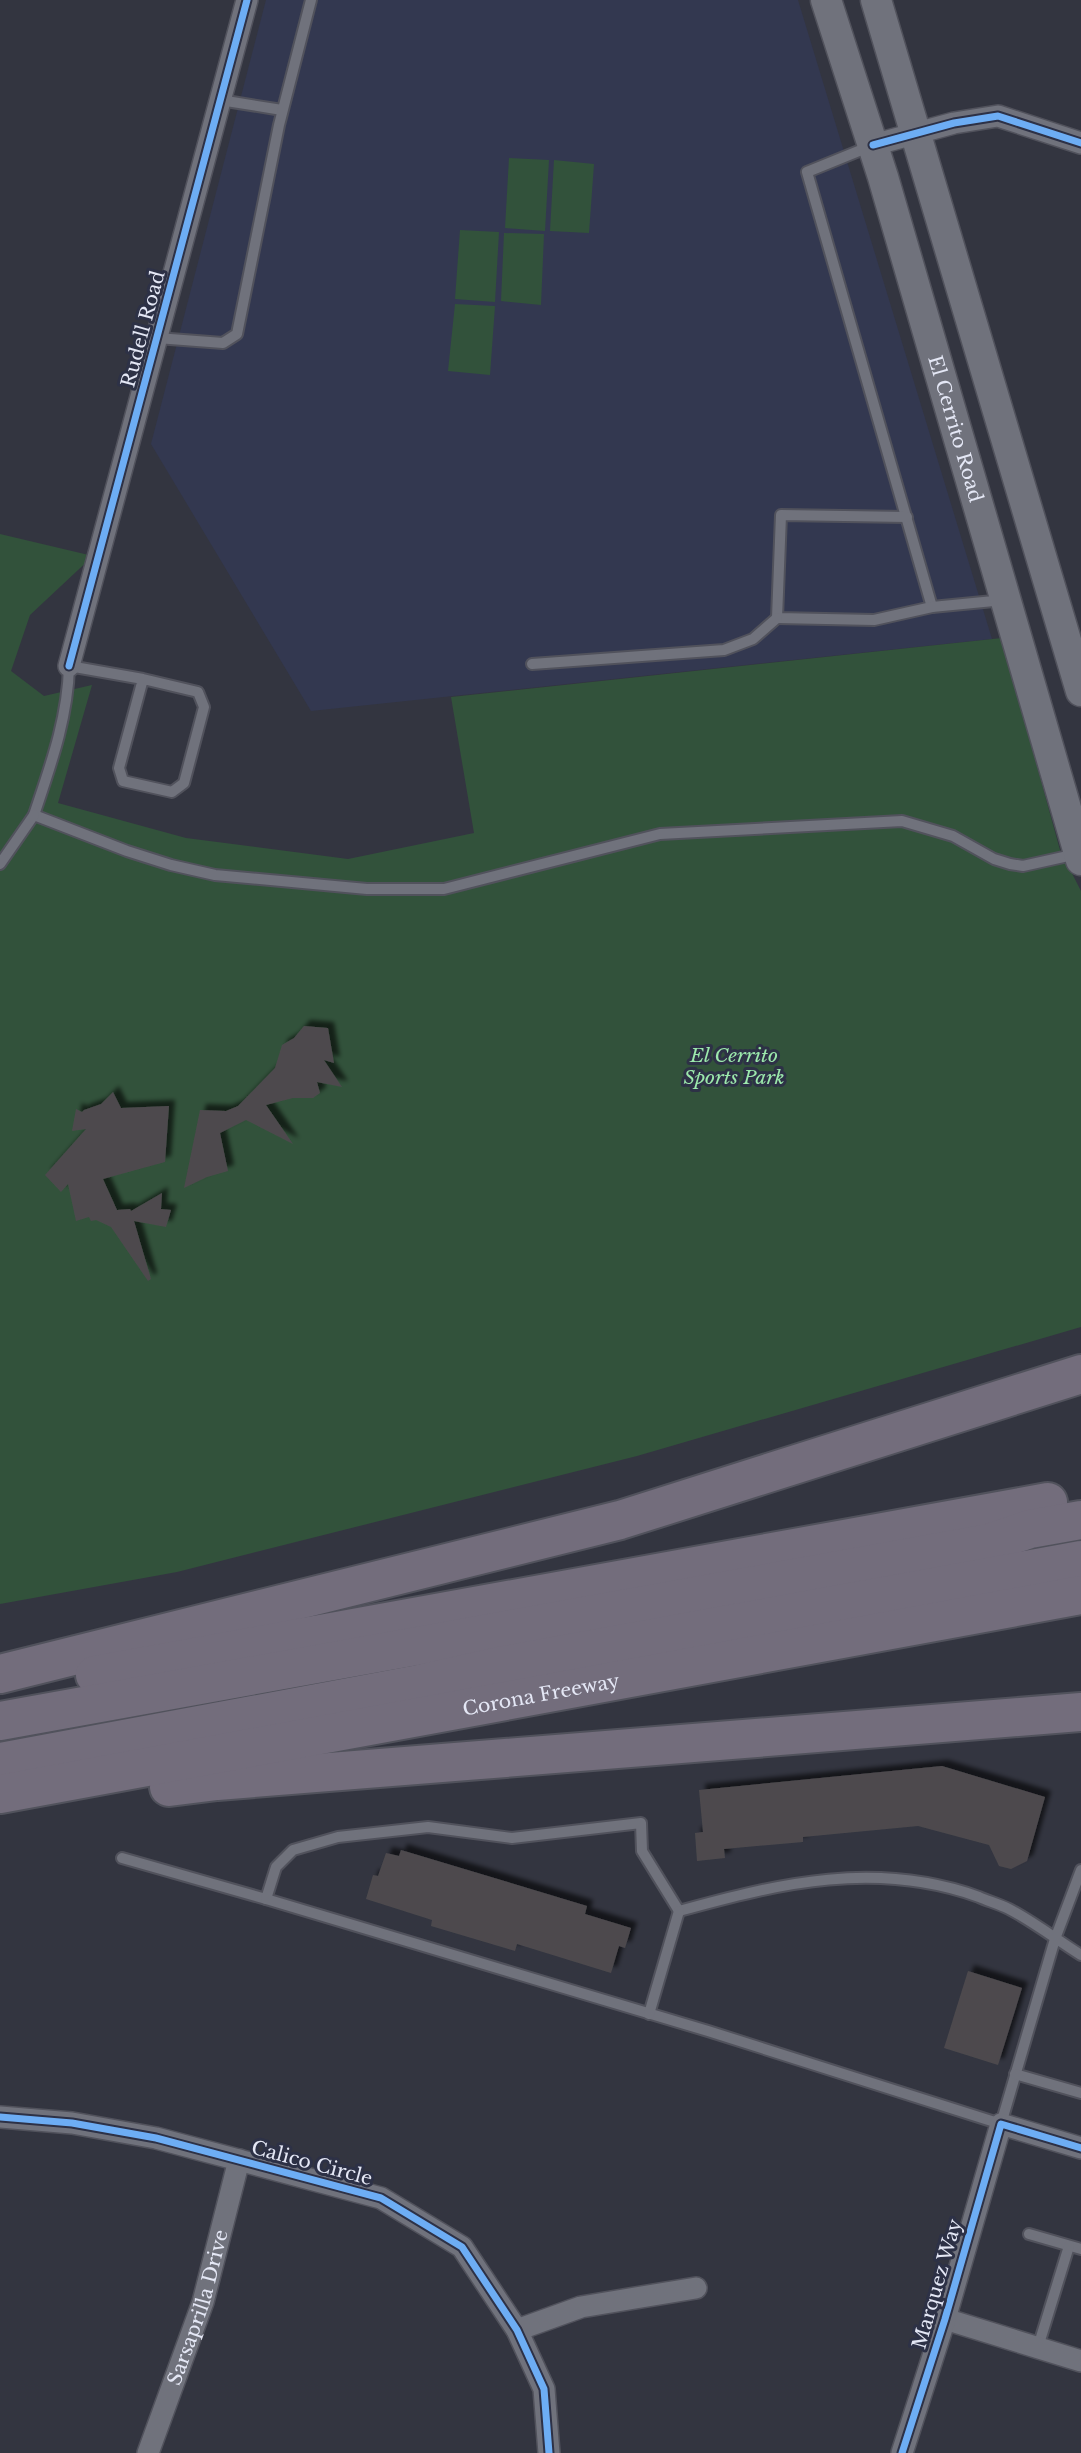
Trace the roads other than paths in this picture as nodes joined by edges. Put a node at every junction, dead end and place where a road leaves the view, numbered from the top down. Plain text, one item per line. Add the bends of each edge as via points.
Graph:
1 (247, 0) edge
2 (311, 0) edge
3 (826, 0) edge
4 (876, 0) edge
5 (220, 100) junction
6 (282, 110) junction
7 (915, 134) junction
8 (1081, 143) edge
9 (873, 145) junction
10 (157, 338) junction
11 (906, 517) junction
12 (1007, 600) junction
13 (932, 607) junction
14 (777, 618) junction
15 (532, 664) dead end
16 (69, 666) junction
17 (143, 679) junction
18 (1081, 691) edge
19 (34, 815) junction
20 (1080, 856) edge
21 (0, 864) edge
22 (1081, 1374) edge
23 (1081, 1496) edge
24 (1081, 1520) edge
25 (1081, 1533) edge
26 (989, 1543) junction
27 (1081, 1560) edge
28 (1081, 1595) edge
29 (882, 1631) junction
30 (0, 1674) edge
31 (414, 1685) junction
32 (0, 1691) edge
33 (1081, 1712) edge
34 (0, 1721) edge
35 (0, 1762) edge
36 (0, 1794) edge
37 (0, 1808) edge
38 (122, 1857) dead end
39 (1081, 1870) edge
40 (1078, 1887) edge
41 (266, 1899) junction
42 (679, 1911) junction
43 (1055, 1939) junction
44 (1081, 1955) edge
45 (649, 2014) junction
46 (1015, 2074) junction
47 (1081, 2093) edge
48 (0, 2117) edge
49 (1000, 2124) junction
50 (1081, 2148) edge
51 (239, 2160) junction
52 (1029, 2234) dead end
53 (1069, 2246) junction
54 (1081, 2249) edge
55 (696, 2288) dead end
56 (945, 2319) junction
57 (517, 2330) junction
58 (1038, 2347) junction
59 (1081, 2361) edge
60 (148, 2453) edge
61 (550, 2453) edge
62 (902, 2453) edge

1 - 5 street, Rudell Road
2 - 6 lane
3 - 9 main road, El Cerrito Road
4 - 7 main road
5 - 6 lane
5 - 10 street, Rudell Road
6 - 10 lane via 237,334 223,343
7 - 8 street via 998,116
7 - 9 street
7 - 18 main road
9 - 11 lane via 807,172
9 - 12 main road, El Cerrito Road
10 - 16 street, Rudell Road
11 - 13 lane
11 - 14 lane via 780,516
12 - 13 lane
12 - 20 main road, El Cerrito Road
13 - 14 lane via 874,620
14 - 15 lane via 753,639 724,650
16 - 17 lane
16 - 19 lane via 67,702
17 - 17 lane via 119,768 123,781 172,792 184,783 204,707 198,692
19 - 20 lane via 127,851 204,873 366,889 444,889 660,834 902,821 953,836 1010,864
19 - 21 lane
22 - 30 highway via 620,1520
23 - 32 highway
24 - 26 highway
25 - 26 highway
26 - 34 highway
27 - 31 highway
28 - 29 highway, Corona Freeway
29 - 31 highway via 638,1653 482,1681
29 - 36 highway, Corona Freeway
31 - 35 highway
33 - 37 highway via 217,1781
38 - 41 lane
39 - 40 lane
40 - 43 lane
41 - 42 lane via 276,1867 293,1850 338,1838 428,1827 512,1838 641,1823 642,1851
41 - 45 lane
42 - 43 lane via 789,1884 886,1877 949,1886 1008,1908
42 - 45 lane
43 - 44 lane
43 - 46 lane
45 - 49 lane
46 - 47 lane
46 - 49 lane
48 - 51 street, Calico Circle via 72,2123
49 - 50 street
49 - 56 street, Marquez Way
51 - 57 street, Calico Circle via 382,2198 462,2247
51 - 60 street, Sarsaprilla Drive via 203,2302
52 - 53 lane
53 - 54 lane
53 - 58 lane
55 - 57 street via 581,2307
56 - 58 street
56 - 62 street, Marquez Way
57 - 61 street, Calico Circle via 544,2389
58 - 59 street

